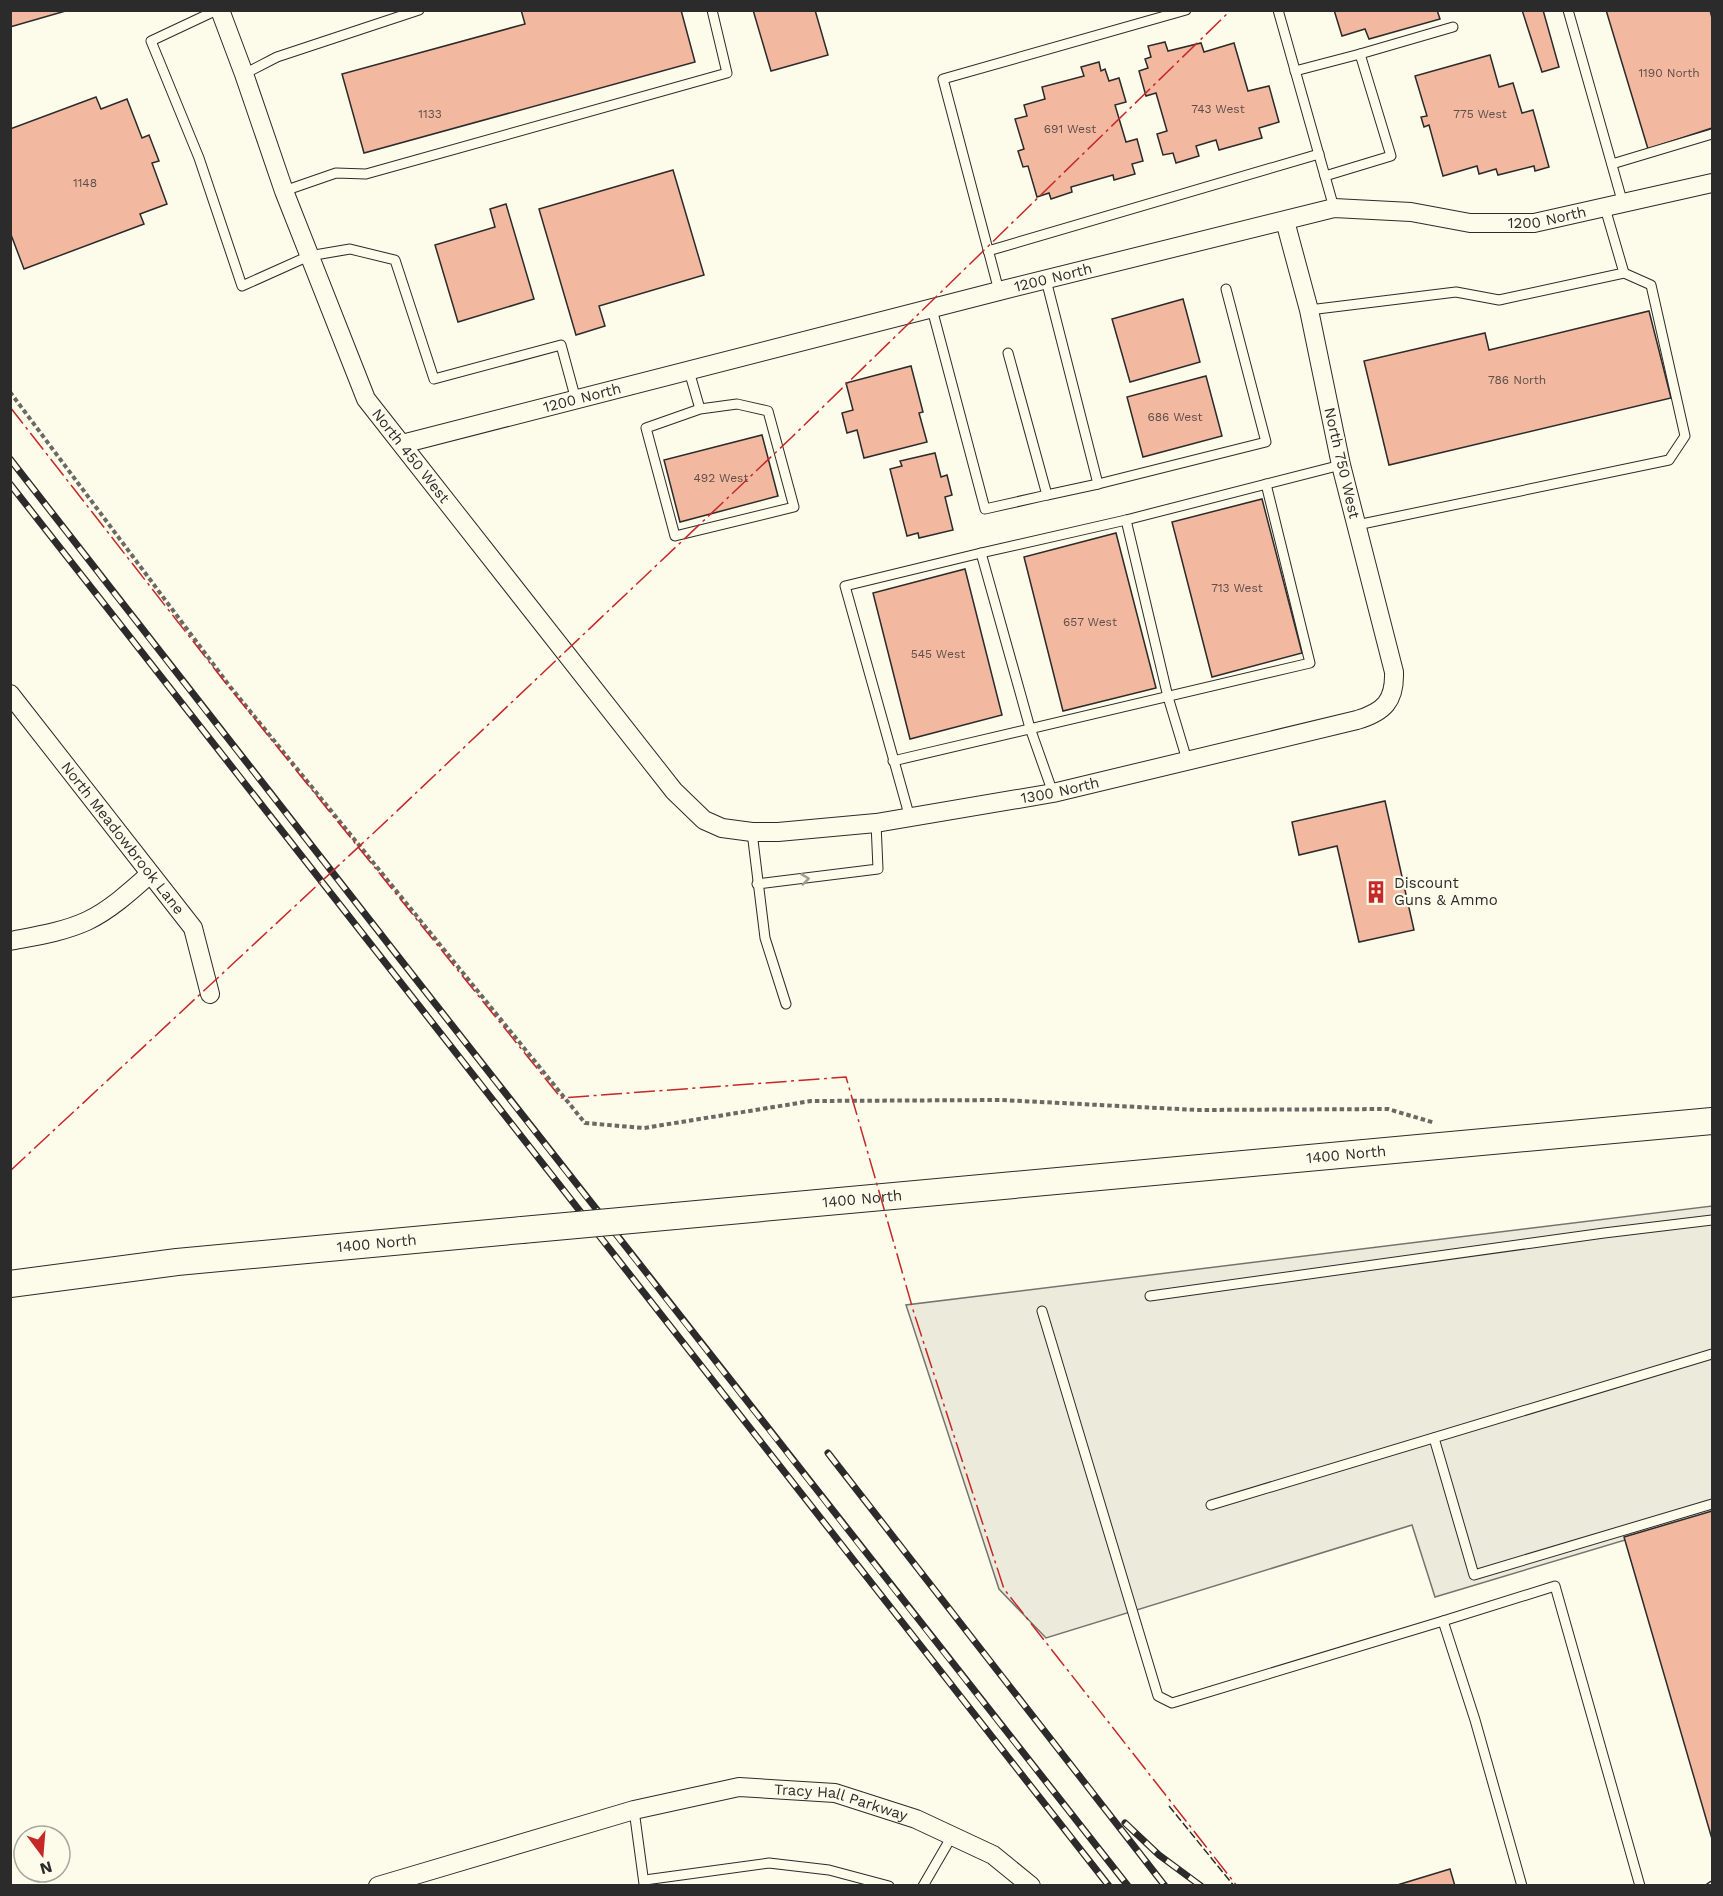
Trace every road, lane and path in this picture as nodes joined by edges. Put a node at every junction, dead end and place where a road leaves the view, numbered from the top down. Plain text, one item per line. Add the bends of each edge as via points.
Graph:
1 (218, 10) edge
2 (419, 10) edge
3 (712, 10) edge
4 (1186, 10) edge
5 (1278, 10) edge
6 (1568, 10) edge
7 (1453, 27) dead end
8 (1360, 54) junction
9 (1296, 71) junction
10 (244, 74) junction
11 (1713, 134) edge
12 (1319, 154) junction
13 (1612, 164) junction
14 (1325, 176) junction
15 (1713, 183) edge
16 (284, 191) junction
17 (1623, 204) junction
18 (1334, 208) junction
19 (1605, 208) junction
20 (1285, 221) junction
21 (988, 251) junction
22 (309, 256) junction
23 (1624, 273) junction
24 (1046, 280) junction
25 (1226, 289) dead end
26 (999, 291) junction
27 (932, 309) junction
28 (1309, 309) junction
29 (1008, 353) dead end
30 (688, 371) junction
31 (10, 392) edge
32 (576, 400) junction
33 (700, 409) junction
34 (402, 444) junction
35 (1341, 465) junction
36 (1098, 484) junction
37 (1266, 484) junction
38 (1047, 495) junction
39 (1126, 520) junction
40 (1357, 525) junction
41 (981, 553) junction
42 (10, 694) edge
43 (1168, 697) junction
44 (1388, 703) joint
45 (1030, 728) junction
46 (1187, 760) junction
47 (893, 761) junction
48 (1053, 792) junction
49 (910, 818) junction
50 (876, 823) junction
51 (722, 828) joint
52 (752, 832) junction
53 (150, 874) junction
54 (757, 885) junction
55 (10, 941) edge
56 (210, 994) dead end
57 (786, 1004) dead end
58 (1713, 1121) edge
59 (1442, 1125) dead end
60 (1713, 1220) edge
61 (10, 1284) edge
62 (1150, 1296) dead end
63 (1042, 1311) dead end
64 (1713, 1354) edge
65 (1434, 1438) junction
66 (1713, 1504) edge
67 (1211, 1505) dead end
68 (1443, 1621) junction
69 (634, 1810) junction
70 (952, 1836) junction
71 (644, 1883) edge
72 (378, 1886) edge
73 (889, 1886) edge
74 (923, 1886) edge
75 (1031, 1886) edge
76 (1522, 1886) edge
77 (1640, 1886) edge

1 - 10 street, North 450 West
1 - 22 lane via 151,41 199,158 242,286
2 - 10 lane via 277,57
3 - 16 lane via 726,74 366,174 336,173
4 - 21 lane via 943,80
5 - 9 lane
6 - 13 lane
7 - 8 lane
8 - 9 lane
8 - 14 lane via 1390,156
9 - 12 lane
10 - 16 street, North 450 West
11 - 13 lane
12 - 14 lane
12 - 21 lane
13 - 17 lane
14 - 18 lane
15 - 17 street, 1200 North
16 - 22 street, North 450 West
17 - 19 street, 1200 North
18 - 19 street, 1200 North via 1411,212 1470,223 1534,223
18 - 20 street, 1200 North
19 - 23 lane
20 - 24 street, 1200 North
20 - 28 street, North 750 West
21 - 26 lane
22 - 32 lane via 350,249 394,260 434,379 561,345
22 - 34 street, North 450 West via 366,399
23 - 28 lane via 1499,300 1456,292
23 - 40 lane via 1652,285 1685,436 1669,460
24 - 26 street, 1200 North
24 - 36 lane
25 - 36 lane via 1266,442
26 - 27 street, 1200 North
27 - 30 street, 1200 North
27 - 38 lane via 985,509
28 - 35 street, North 750 West
29 - 38 lane
30 - 32 street, 1200 North
30 - 33 lane
31 - 59 path via 228,684 585,1123 644,1128 812,1101 1002,1100 1197,1110 1388,1109
32 - 34 street, 1200 North
33 - 33 lane via 737,404 768,411 794,507 675,536 646,428
34 - 51 street, North 450 West via 674,791 704,820
35 - 37 lane
35 - 40 street, North 750 West
36 - 38 lane
37 - 39 lane
37 - 43 lane via 1310,663
39 - 41 lane
39 - 43 lane
40 - 44 street, North 750 West via 1394,672 1394,688
41 - 45 lane
41 - 47 lane via 845,586
42 - 53 street, North Meadowbrook Lane
43 - 45 lane
43 - 46 lane
44 - 46 street, 1300 North via 1374,715 1357,720
45 - 47 lane
45 - 48 lane
46 - 48 street, 1300 North
47 - 49 lane
48 - 49 street, 1300 North
49 - 50 street, 1300 North
50 - 52 street, 1300 North
54 -> 50 lane via 878,869
51 - 52 street, 1300 North
52 - 54 lane
53 - 55 street via 88,921
53 - 56 street, North Meadowbrook Lane via 192,928
54 - 57 lane via 765,938
58 - 61 main road, 1400 North, bridge via 177,1262
60 - 62 lane
63 - 68 lane via 1158,1696 1172,1703
64 - 65 lane
65 - 66 lane via 1474,1575
65 - 67 lane
68 - 76 lane
68 - 77 lane via 1555,1586
69 - 70 street, Tracy Hall Parkway via 740,1786 835,1793 915,1819
69 - 71 lane
69 - 72 street, Tracy Hall Parkway
70 - 74 lane
70 - 75 street, Tracy Hall Parkway via 993,1855
71 - 73 lane via 770,1863 829,1870

